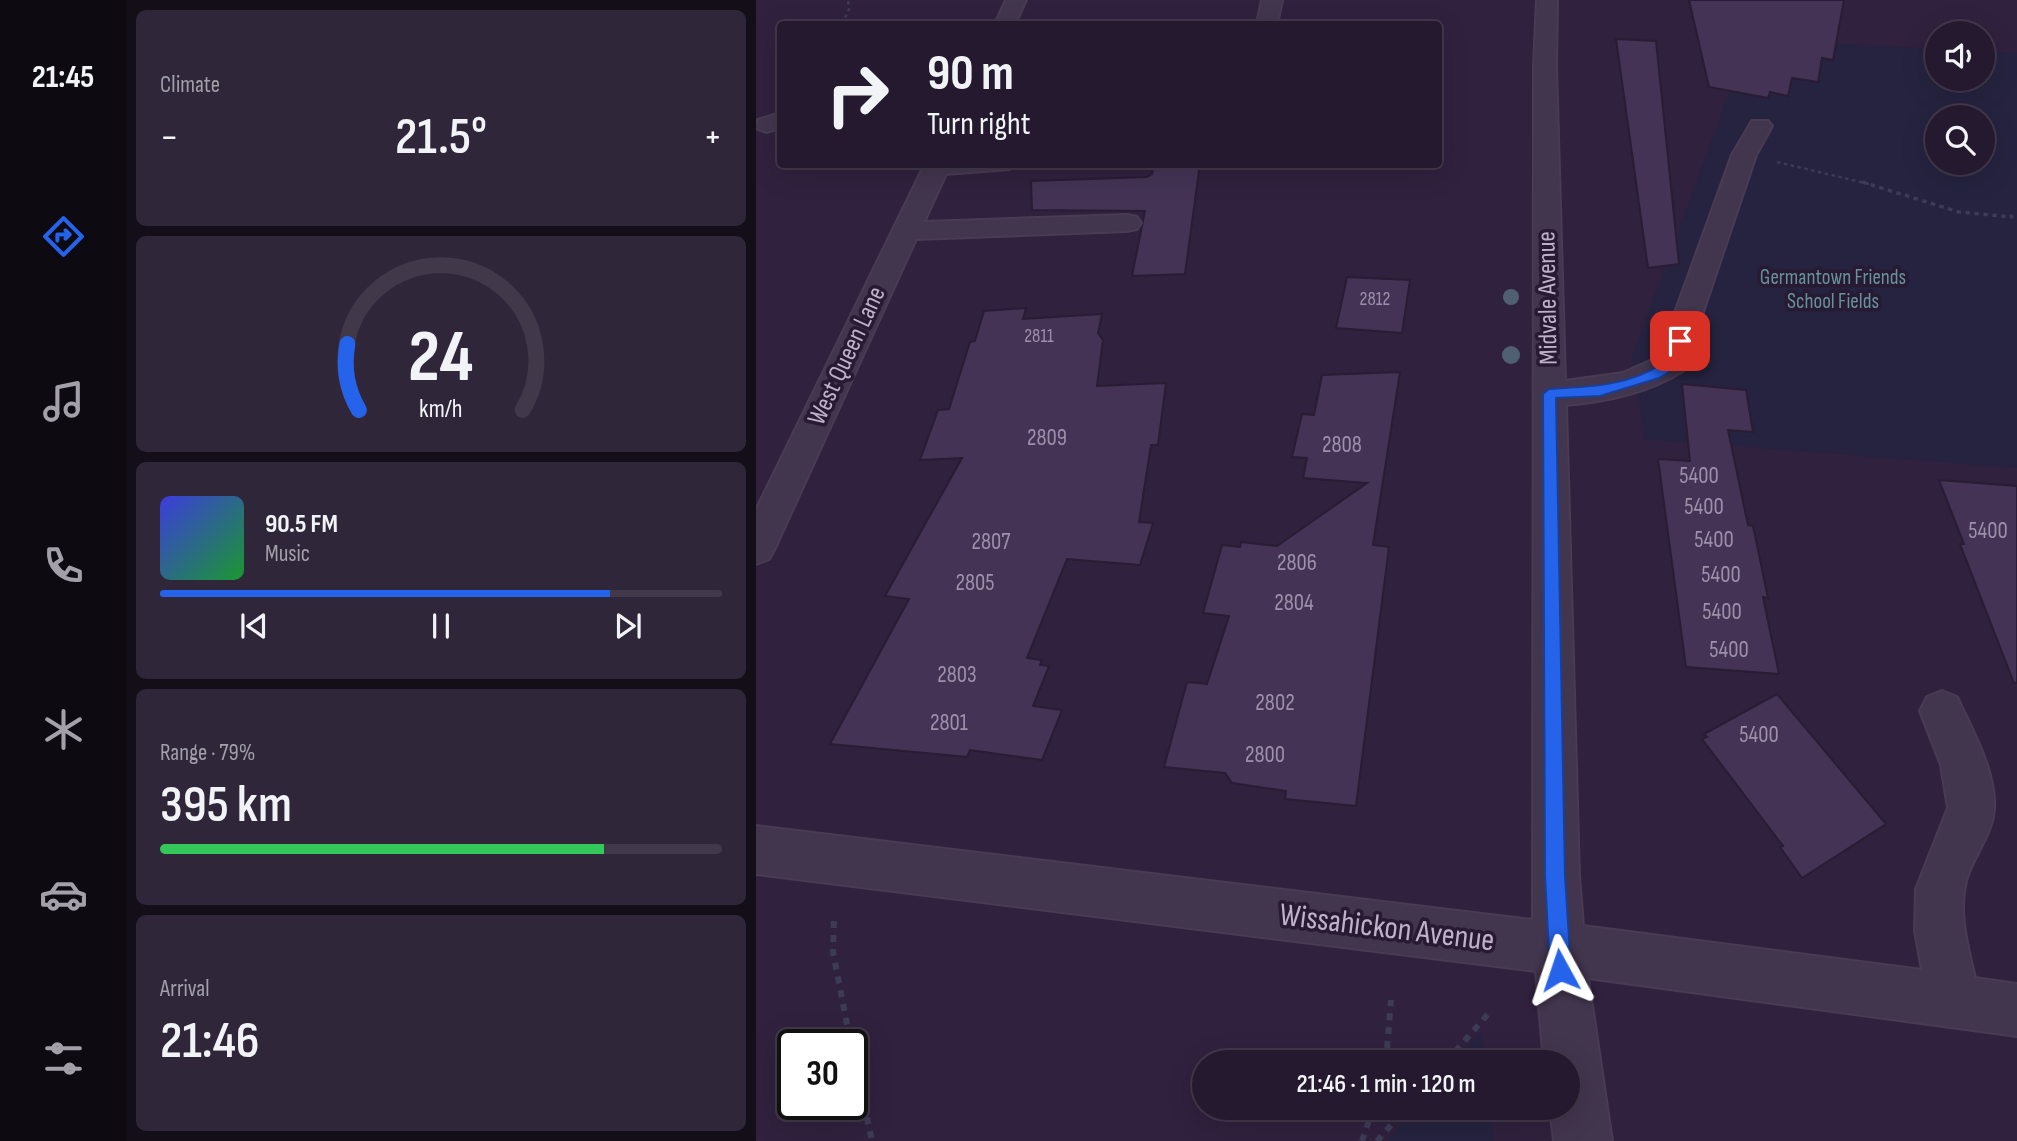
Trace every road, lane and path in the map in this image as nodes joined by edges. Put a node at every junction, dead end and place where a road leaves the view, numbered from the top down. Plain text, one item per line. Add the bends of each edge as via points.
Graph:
1 (848, 0) edge
2 (1016, 0) edge
3 (1272, 0) edge
4 (1547, 0) edge
5 (843, 21) edge
6 (1006, 21) edge
7 (1268, 21) edge
8 (1760, 126) dead end
9 (1744, 155) junction
10 (937, 168) edge
11 (2009, 213) dead end
12 (1127, 223) dead end
13 (906, 231) junction
14 (1549, 394) junction
15 (756, 548) edge
16 (1942, 711) dead end
17 (756, 850) edge
18 (834, 921) dead end
19 (1558, 948) junction
20 (1391, 1000) dead end
21 (1955, 1001) junction
22 (2017, 1010) edge
23 (1488, 1014) dead end
24 (848, 1029) edge
25 (1387, 1050) edge
26 (1456, 1050) edge
27 (868, 1120) edge
28 (1369, 1120) edge
29 (1395, 1120) edge
30 (872, 1141) edge
31 (1362, 1141) edge
32 (1377, 1141) edge
33 (1583, 1141) edge

1 - 5 path
2 - 6 street
3 - 7 street
4 - 14 street, Midvale Avenue
8 - 9 street
9 - 11 path via 1887,188 1959,212 2012,217
9 - 14 street via 1672,363 1654,375 1600,392
10 - 13 street, West Queen Lane
12 - 13 street
13 - 15 street, West Queen Lane
14 - 19 street, Midvale Avenue
16 - 21 street via 1968,780 1970,817 1952,850 1940,890 1941,938
17 - 19 street, Wissahickon Avenue
18 - 24 path via 833,952
19 - 21 street, Wissahickon Avenue
19 - 33 street, Midvale Avenue
20 - 25 path
21 - 22 street, Wissahickon Avenue
23 - 26 path
27 - 30 path
28 - 31 path
29 - 32 path

